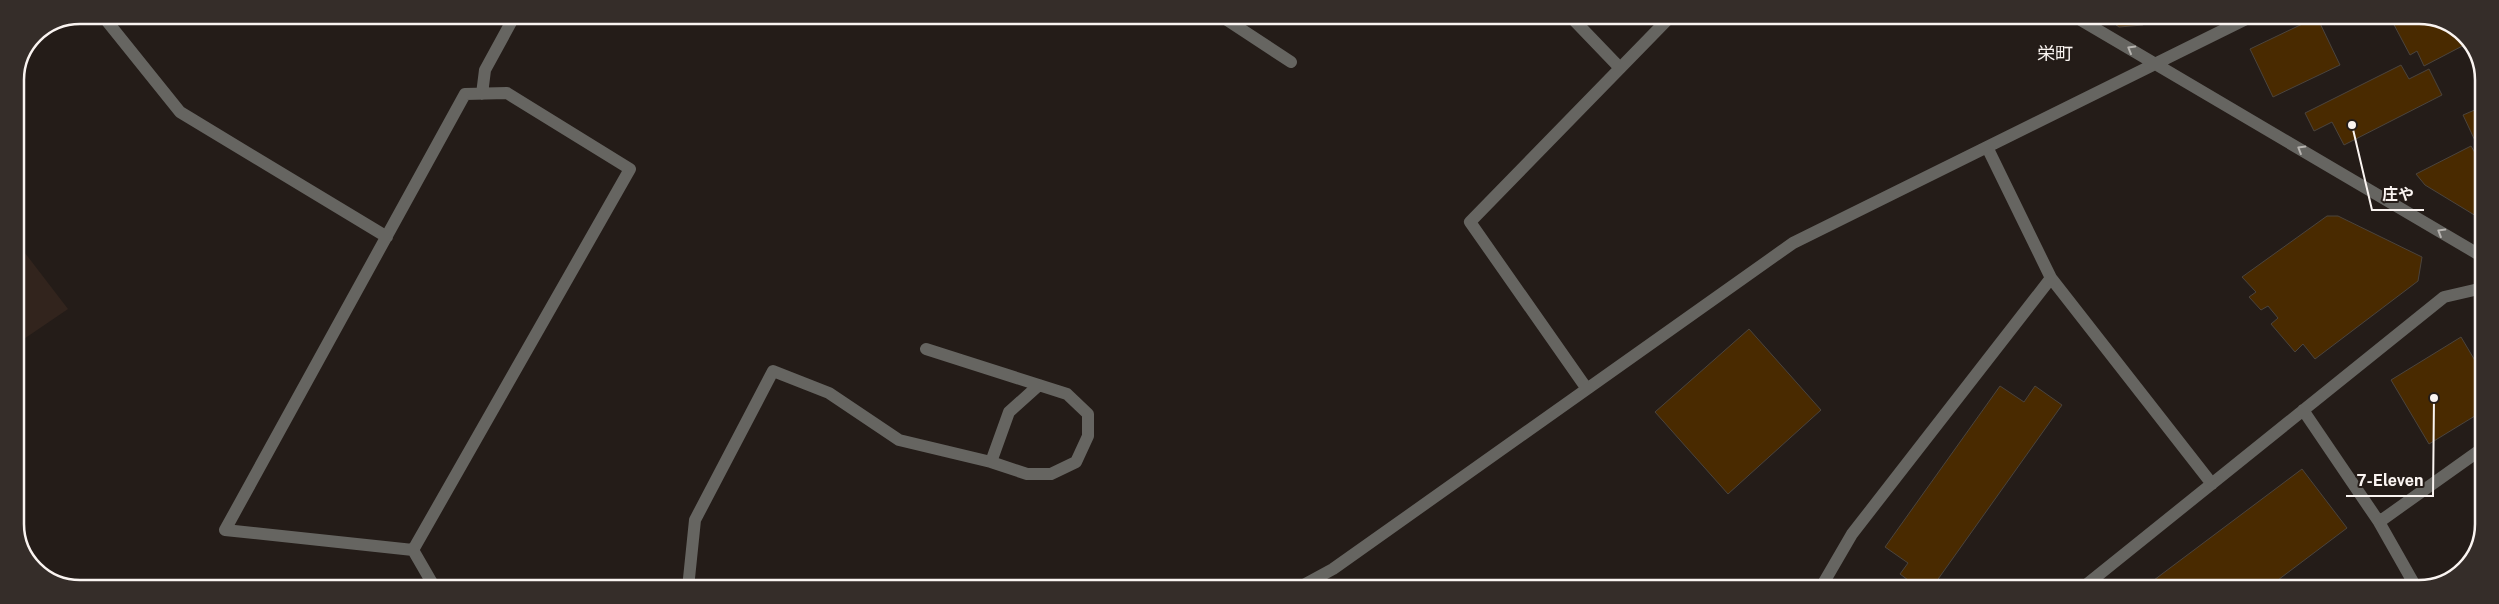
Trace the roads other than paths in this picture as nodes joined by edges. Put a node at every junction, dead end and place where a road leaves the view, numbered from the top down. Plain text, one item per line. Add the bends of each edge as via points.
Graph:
1 (109, 24) edge
2 (510, 24) edge
3 (1233, 24) edge
4 (1578, 24) edge
5 (1663, 24) edge
6 (2088, 24) edge
7 (2236, 24) edge
8 (1291, 62) dead end
9 (2156, 64) junction
10 (1619, 68) junction
11 (482, 94) junction
12 (1987, 147) junction
13 (387, 237) junction
14 (2475, 252) edge
15 (2051, 278) junction
16 (2475, 290) edge
17 (926, 349) dead end
18 (1039, 385) junction
19 (1587, 389) junction
20 (2303, 410) junction
21 (2475, 454) edge
22 (991, 462) junction
23 (2212, 484) junction
24 (2379, 522) junction
25 (413, 550) junction
26 (431, 580) edge
27 (689, 580) edge
28 (1313, 580) edge
29 (1825, 580) edge
30 (2092, 580) edge
31 (2412, 580) edge

1 - 13 street via 180,112
2 - 11 street via 485,70
3 - 8 street
4 - 10 street
5 - 10 street
9 -> 6 street
7 - 9 street
9 - 12 street
14 -> 9 street
10 - 19 street via 1470,222
11 - 13 street via 465,94
11 - 25 street via 507,93 630,169
12 - 15 street
12 - 19 street via 1793,244
13 - 25 street via 225,530
15 - 23 street
15 - 29 street via 1852,534
16 - 20 street via 2444,297
17 - 18 street
18 - 22 street via 1009,412
18 - 22 street via 1067,394 1088,414 1088,436 1076,462 1051,474 1027,474
19 - 28 street via 1333,569
20 - 23 street
20 - 24 street
21 - 24 street
22 - 27 street via 899,440 829,393 773,371 695,520
23 - 30 street
24 - 31 street
25 - 26 street

